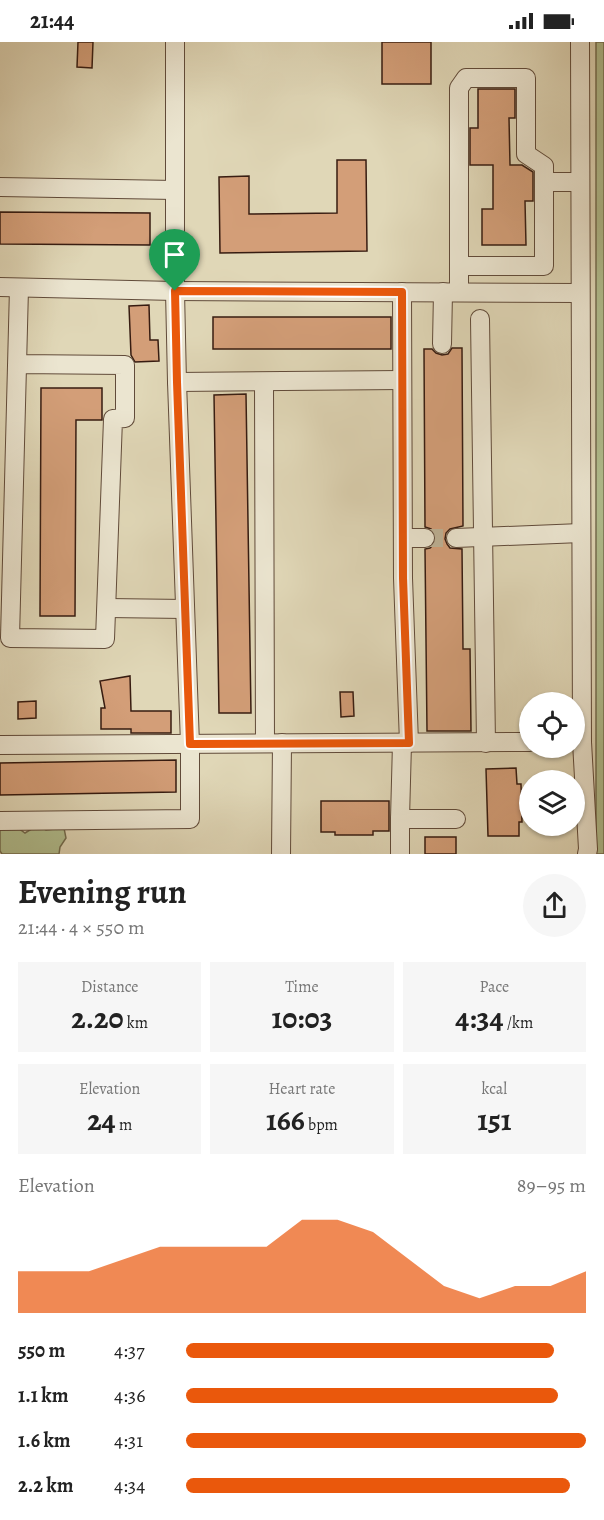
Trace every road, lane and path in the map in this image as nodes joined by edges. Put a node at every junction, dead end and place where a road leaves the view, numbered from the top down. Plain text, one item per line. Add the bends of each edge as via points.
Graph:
1 (175, 42) edge
2 (580, 42) edge
3 (544, 182) junction
4 (580, 182) junction
5 (0, 187) edge
6 (175, 190) junction
7 (459, 266) junction
8 (0, 287) edge
9 (19, 288) junction
10 (175, 291) junction
11 (402, 292) junction
12 (451, 292) junction
13 (580, 292) junction
14 (480, 319) dead end
15 (442, 344) dead end
16 (17, 364) junction
17 (402, 380) junction
18 (177, 382) junction
19 (264, 382) junction
20 (581, 533) junction
21 (483, 537) junction
22 (404, 538) junction
23 (425, 538) tunnel mouth
24 (456, 538) tunnel mouth
25 (106, 608) junction
26 (185, 609) junction
27 (579, 692) edge
28 (519, 742) edge
29 (273, 743) junction
30 (406, 743) junction
31 (486, 743) junction
32 (0, 744) edge
33 (190, 744) junction
34 (579, 758) edge
35 (400, 819) junction
36 (456, 819) dead end
37 (0, 821) edge
38 (281, 854) edge
39 (400, 854) edge
40 (587, 854) edge

1 - 6 street
2 - 4 street
3 - 4 street
3 - 7 street via 544,266
3 - 7 street via 544,166 526,154 526,78 466,78 459,88
4 - 13 street
5 - 6 street
6 - 10 street
7 - 12 street
8 - 9 street
9 - 10 street
9 - 16 street
10 - 11 street
10 - 18 street
11 - 12 street
11 - 17 street
12 - 13 street
12 - 15 street
13 - 20 street
14 - 21 street
16 - 25 street via 125,365 125,418 113,419
16 - 25 street via 10,638 105,639
17 - 19 street
17 - 22 street
18 - 19 street
18 - 26 street
19 - 29 street
20 - 21 street
20 - 27 street
21 - 24 street
21 - 31 street
22 - 23 street
22 - 30 street
25 - 26 street
26 - 33 street
28 - 31 street
29 - 30 street
29 - 33 street
29 - 38 street
30 - 31 street
30 - 35 street
32 - 33 street
33 - 37 street via 190,819
34 - 40 street
35 - 36 street
35 - 39 street

